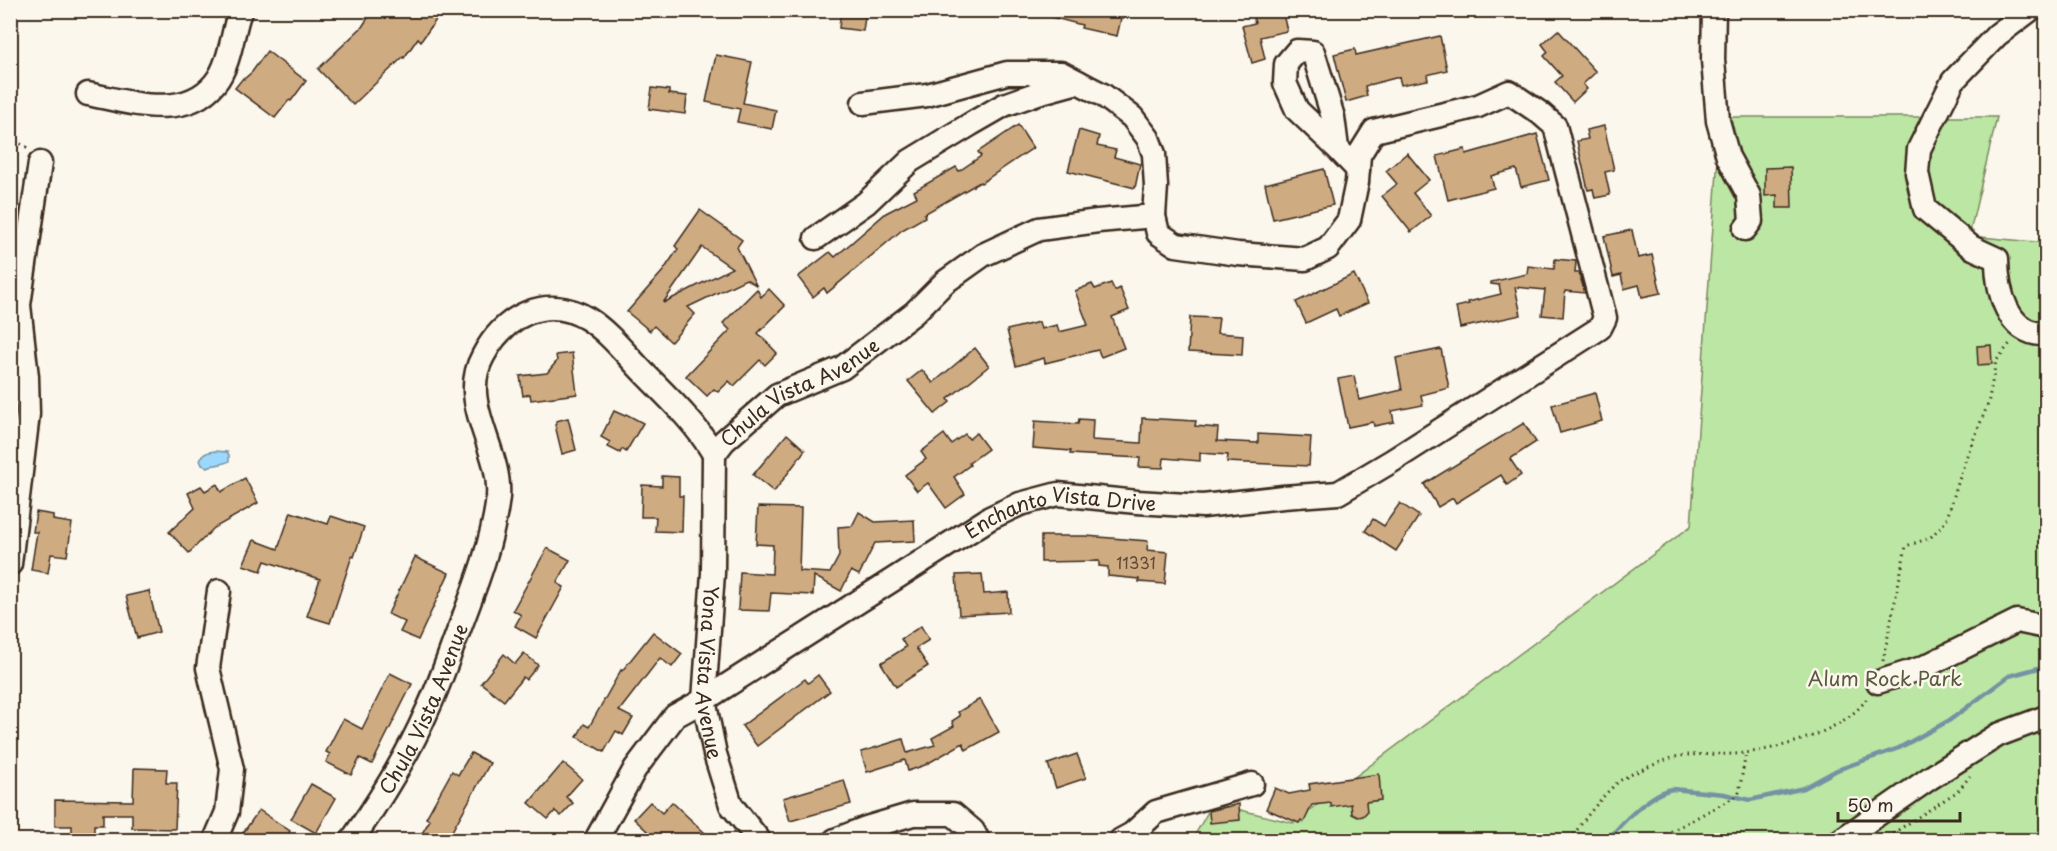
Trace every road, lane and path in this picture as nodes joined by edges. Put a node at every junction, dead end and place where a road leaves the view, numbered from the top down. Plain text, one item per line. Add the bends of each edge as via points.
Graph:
1 (242, 10) edge
2 (1714, 10) edge
3 (2030, 10) edge
4 (1078, 82) junction
5 (88, 94) dead end
6 (863, 103) dead end
7 (1336, 148) dead end
8 (40, 163) dead end
9 (1358, 170) junction
10 (1154, 216) junction
11 (1745, 229) dead end
12 (816, 238) dead end
13 (2023, 328) junction
14 (2046, 334) edge
15 (714, 454) junction
16 (10, 564) edge
17 (219, 591) dead end
18 (2046, 627) edge
19 (1878, 682) junction
20 (704, 700) junction
21 (2046, 717) edge
22 (1746, 753) junction
23 (1971, 775) dead end
24 (1252, 784) dead end
25 (215, 840) edge
26 (352, 840) edge
27 (596, 840) edge
28 (759, 840) edge
29 (836, 840) edge
30 (978, 840) edge
31 (1121, 840) edge
32 (1571, 840) edge
33 (1655, 840) edge
34 (1841, 840) edge
35 (1883, 840) edge

1 - 5 street via 216,82 201,96 172,107
2 - 11 street via 1718,122 1728,157 1749,196 1751,221
3 - 13 street via 1998,35 1953,81 1919,149 1917,173 1925,209 1971,247 1997,259 1997,277 2008,313
4 - 6 street via 1061,73 1007,73 927,95
4 - 10 street via 1132,117 1148,138 1154,154
4 - 12 street via 1004,105 971,124 910,161 866,203
7 - 9 street
8 - 16 street via 19,305 28,414
9 - 10 street via 1349,220 1328,248 1305,259 1176,244 1158,233
9 - 20 street, Enchanto Vista Drive via 1359,155 1374,131 1478,106 1509,92 1555,126 1602,301 1605,318 1600,328 1338,493 1203,506 1058,494 1020,504 990,518
10 - 15 street, Chula Vista Avenue via 1039,229 983,255 842,368 777,395
13 - 14 street
13 - 19 path via 1996,361 1988,404 1946,521 1930,538 1906,546
15 - 20 street, Yona Vista Avenue via 713,573
15 - 26 street, Chula Vista Avenue via 687,417 587,318 551,308 531,310 496,335 482,357 475,382 476,405 497,479 493,531 427,711 381,799
17 - 25 street via 208,668 232,769 228,812
18 - 19 street via 2017,621 1922,668
19 - 22 path via 1865,703 1823,732
20 - 27 street, Enchanto Vista Drive via 675,716 635,769
20 - 28 street, Yona Vista Avenue via 731,805
21 - 34 street via 1998,735
22 - 32 path via 1673,758 1618,781
22 - 33 path via 1735,798
23 - 35 path via 1958,790
24 - 31 street via 1156,812
29 - 30 street via 913,814 953,814

